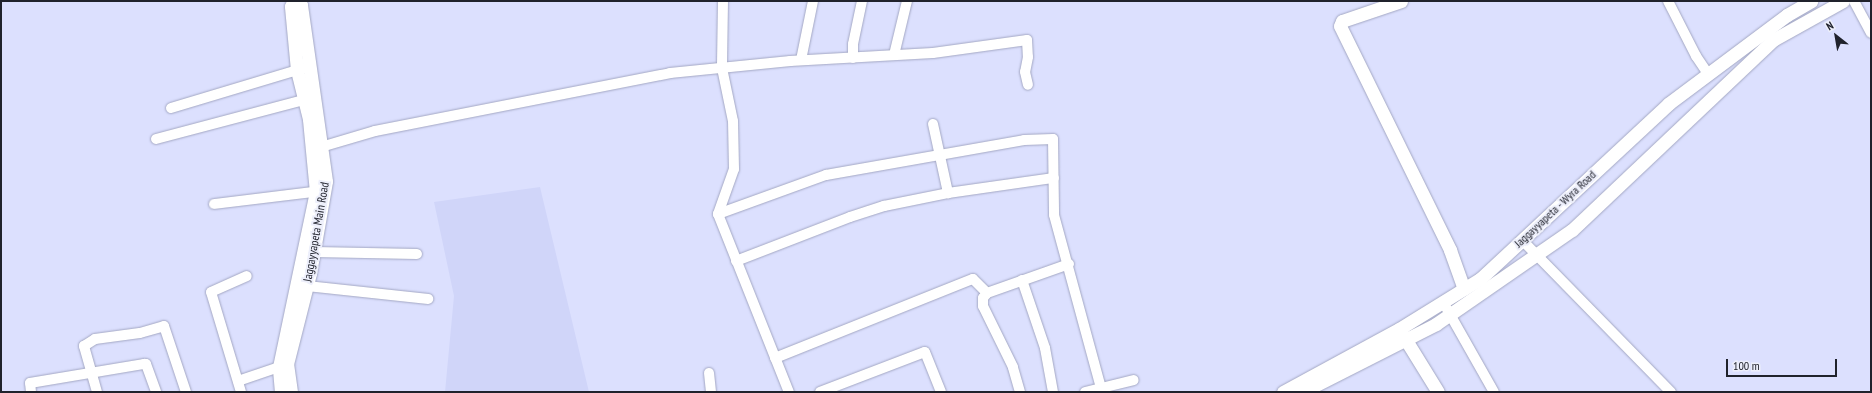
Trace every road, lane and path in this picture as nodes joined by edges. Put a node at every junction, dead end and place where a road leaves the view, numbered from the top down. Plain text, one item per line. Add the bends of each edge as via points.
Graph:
1 (294, 1) edge
2 (298, 1) edge
3 (723, 1) edge
4 (813, 1) edge
5 (862, 1) edge
6 (907, 1) edge
7 (1401, 1) edge
8 (1668, 1) edge
9 (1811, 1) edge
10 (1843, 1) edge
11 (1854, 1) edge
12 (1871, 33) edge
13 (894, 56) junction
14 (853, 58) junction
15 (800, 60) junction
16 (722, 68) junction
17 (303, 69) junction
18 (1708, 74) junction
19 (1028, 85) dead end
20 (309, 98) junction
21 (171, 108) dead end
22 (933, 124) dead end
23 (156, 139) dead end
24 (321, 147) junction
25 (938, 154) junction
26 (1054, 178) junction
27 (320, 191) junction
28 (948, 193) junction
29 (214, 204) dead end
30 (718, 214) junction
31 (1522, 240) junction
32 (314, 252) junction
33 (417, 254) dead end
34 (1537, 254) junction
35 (736, 261) junction
36 (1069, 264) junction
37 (247, 276) dead end
38 (1022, 280) junction
39 (307, 286) junction
40 (1464, 289) junction
41 (987, 293) junction
42 (428, 299) dead end
43 (1443, 302) junction
44 (1450, 315) junction
45 (1402, 334) junction
46 (775, 358) junction
47 (283, 365) junction
48 (93, 373) junction
49 (709, 373) dead end
50 (1134, 380) dead end
51 (238, 381) junction
52 (1101, 388) junction
53 (31, 392) edge
54 (97, 392) edge
55 (156, 392) edge
56 (186, 392) edge
57 (242, 392) edge
58 (281, 392) edge
59 (291, 392) edge
60 (711, 392) edge
61 (789, 392) edge
62 (820, 392) edge
63 (941, 392) edge
64 (1020, 392) edge
65 (1053, 392) edge
66 (1085, 392) edge
67 (1283, 392) edge
68 (1302, 392) edge
69 (1438, 392) edge
70 (1494, 392) edge
71 (1671, 392) edge

1 - 17 main road via 291,6
2 - 17 main road via 301,5
3 - 16 street
4 - 15 street
5 - 14 street via 853,44
6 - 13 street
7 - 40 main road via 1342,21 1340,26 1450,250
8 - 18 street
9 - 18 main road, Jaggayyapeta - Wyra Road
10 - 34 main road via 1773,40 1572,230
11 - 12 street
13 - 14 street
13 - 19 street via 1027,40 1028,57 1025,72
14 - 15 street
15 - 16 street
16 - 24 street via 670,72 375,131
16 - 30 street via 733,121 734,169
17 - 20 main road
17 - 21 street
18 - 31 main road, Jaggayyapeta - Wyra Road via 1668,104
20 - 23 street
20 - 24 main road, Jaggayyapeta Main Road
20 - 27 main road
22 - 25 street
24 - 27 main road, Jaggayyapeta Main Road via 326,180
25 - 26 street via 982,149 1024,140 1053,139
25 - 28 street
25 - 30 street via 826,175
26 - 28 street
26 - 36 street via 1054,215
27 - 29 street
27 - 32 main road, Jaggayyapeta Main Road
27 - 47 main road
28 - 35 street via 850,217
30 - 35 street
31 - 34 street
31 - 40 main road, Jaggayyapeta - Wyra Road via 1480,279
32 - 33 street
32 - 39 main road, Jaggayyapeta Main Road
34 - 44 main road
34 - 71 street
35 - 46 street
36 - 38 street
36 - 52 street
37 - 51 street via 211,292
38 - 41 street
38 - 65 street via 1045,348
39 - 42 street
39 - 47 main road, Jaggayyapeta Main Road
40 - 43 main road, Jaggayyapeta - Wyra Road
41 - 46 street via 973,279
41 - 64 street via 983,306 1013,367
43 - 44 street
43 - 45 main road, Jaggayyapeta - Wyra Road
44 - 45 main road
44 - 70 street
45 - 67 main road, Jaggayyapeta - Wyra Road
45 - 68 main road
45 - 69 main road
46 - 61 street
47 - 51 street
47 - 58 main road
47 - 59 main road, Jaggayyapeta Main Road
48 - 53 street via 30,383
48 - 54 street
48 - 55 street via 146,364
48 - 56 street via 84,346 95,339 140,333 164,326
49 - 60 street
50 - 52 street
51 - 57 street
52 - 66 street
62 - 63 street via 925,352

